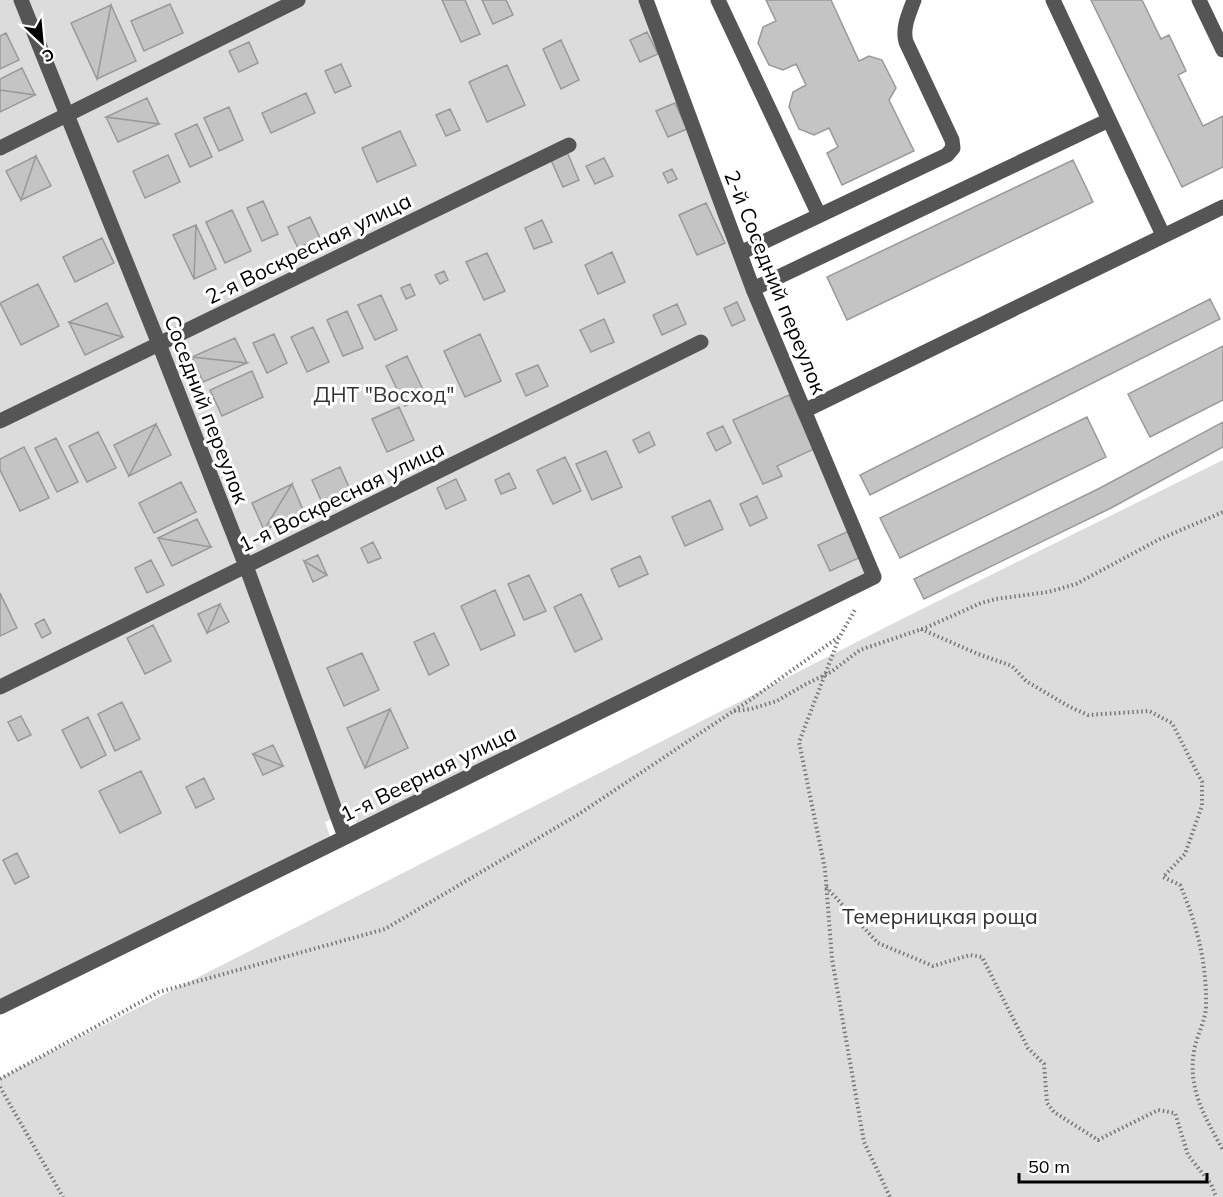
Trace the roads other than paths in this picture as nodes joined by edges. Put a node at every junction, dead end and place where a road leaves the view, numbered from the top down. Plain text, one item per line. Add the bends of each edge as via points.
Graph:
1 (21, 0) edge
2 (298, 0) edge
3 (646, 0) edge
4 (718, 0) edge
5 (914, 0) edge
6 (1053, 0) edge
7 (1199, 0) edge
8 (1223, 50) edge
9 (67, 116) junction
10 (1109, 120) junction
11 (569, 145) dead end
12 (0, 148) edge
13 (1223, 207) edge
14 (819, 216) junction
15 (1163, 236) junction
16 (740, 253) junction
17 (753, 289) junction
18 (701, 342) dead end
19 (159, 344) junction
20 (804, 411) junction
21 (0, 421) edge
22 (246, 566) junction
23 (874, 577) joint
24 (0, 687) edge
25 (345, 837) junction
26 (0, 1007) edge

1 - 9 street, Соседний переулок
2 - 9 street
3 - 16 street, 2-й Соседний переулок
4 - 14 street
5 - 14 street via 905,27 906,42 953,148 947,155
6 - 10 street
7 - 8 street
9 - 12 street
9 - 19 street, Соседний переулок
10 - 15 street
10 - 17 street
11 - 19 street, 2-я Воскресная улица
13 - 15 street
14 - 16 street
15 - 20 street
16 - 17 street, 2-й Соседний переулок
17 - 20 street, 2-й Соседний переулок
18 - 22 street, 1-я Воскресная улица
19 - 21 street, 2-я Воскресная улица
19 - 22 street, Соседний переулок
20 - 23 street, 2-й Соседний переулок
22 - 24 street, 1-я Воскресная улица
22 - 25 street, Соседний переулок
23 - 25 street, 1-я Веерная улица
25 - 26 street, 1-я Веерная улица

